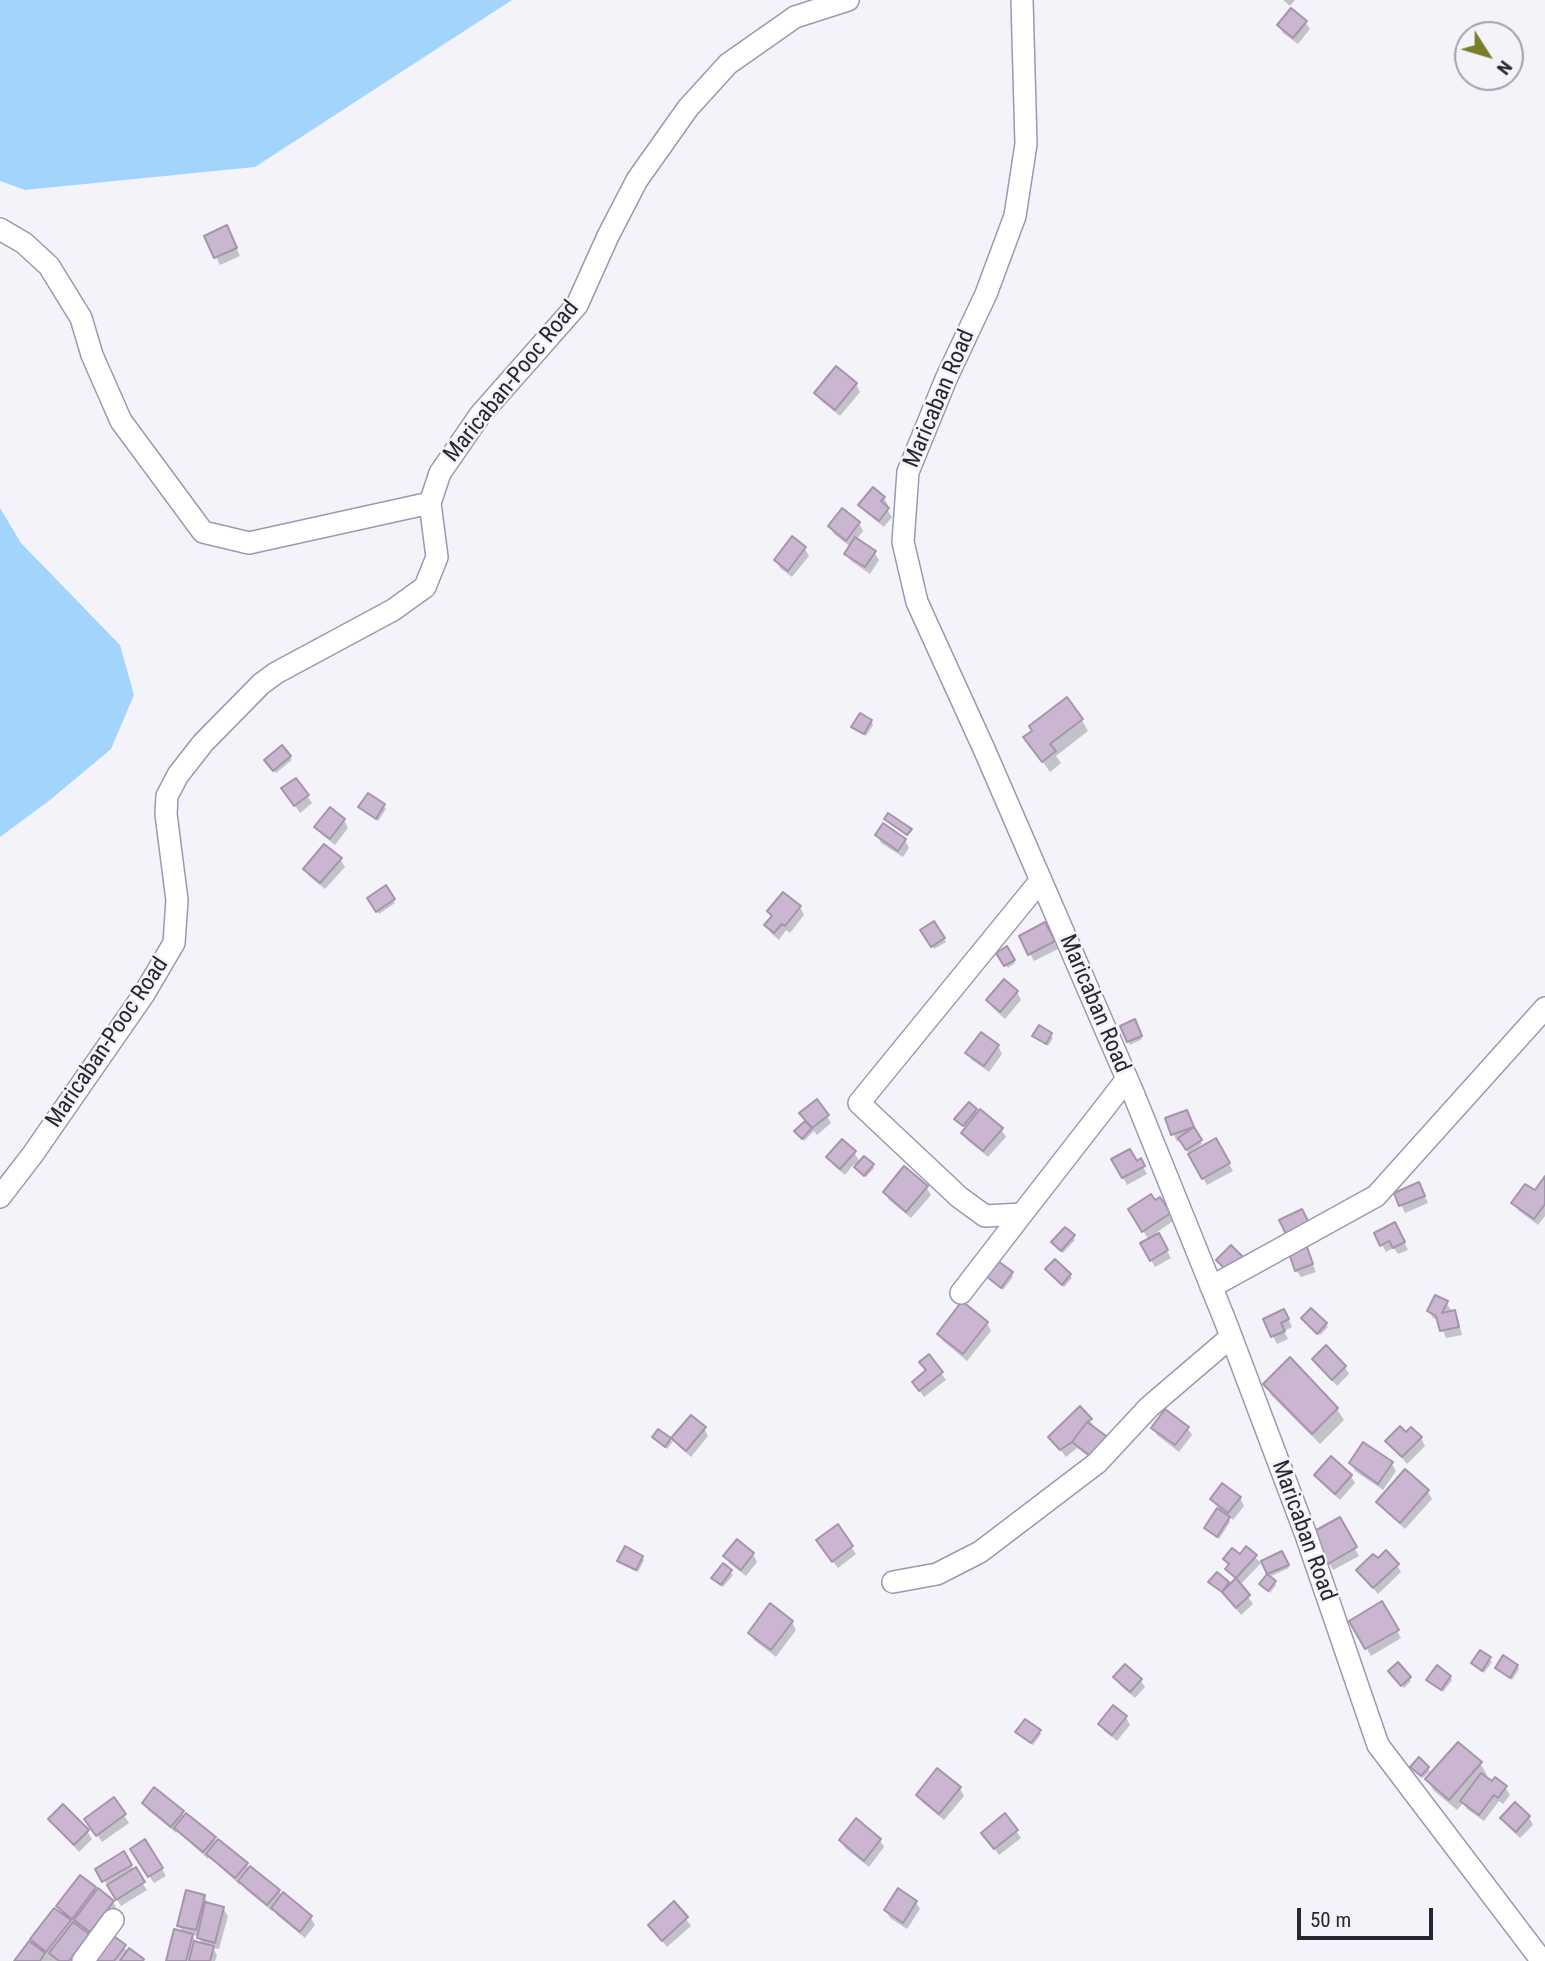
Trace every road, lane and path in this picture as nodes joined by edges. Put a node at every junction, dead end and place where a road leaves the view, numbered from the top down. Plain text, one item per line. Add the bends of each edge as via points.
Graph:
1 (848, 0) edge
2 (1022, 0) edge
3 (0, 229) edge
4 (430, 503) junction
5 (1041, 880) junction
6 (1545, 1008) edge
7 (1127, 1079) junction
8 (0, 1197) edge
9 (1022, 1214) junction
10 (1211, 1287) junction
11 (961, 1293) dead end
12 (1231, 1337) junction
13 (893, 1581) dead end
14 (113, 1920) dead end
15 (83, 1961) edge
16 (1542, 1961) edge

1 - 4 street, Maricaban-Pooc Road via 795,18 729,64 688,108 637,180 577,305 480,415 440,472
2 - 5 street, Maricaban Road via 1026,144 1015,216 908,472 903,542 917,602
3 - 4 street via 49,266 81,318 121,421 203,533 249,543
4 - 8 street, Maricaban-Pooc Road via 437,557 425,587 393,610 261,684 178,775 167,796 166,814 177,900 174,943 144,994
5 - 7 street, Maricaban Road
5 - 9 street via 859,1103 985,1216
6 - 10 street via 1376,1196
7 - 9 street
7 - 10 street, Maricaban Road
9 - 11 street
10 - 12 street, Maricaban Road
12 - 13 street via 1149,1407 1097,1463 980,1552 937,1574
12 - 16 street, Maricaban Road via 1378,1745
14 - 15 street

